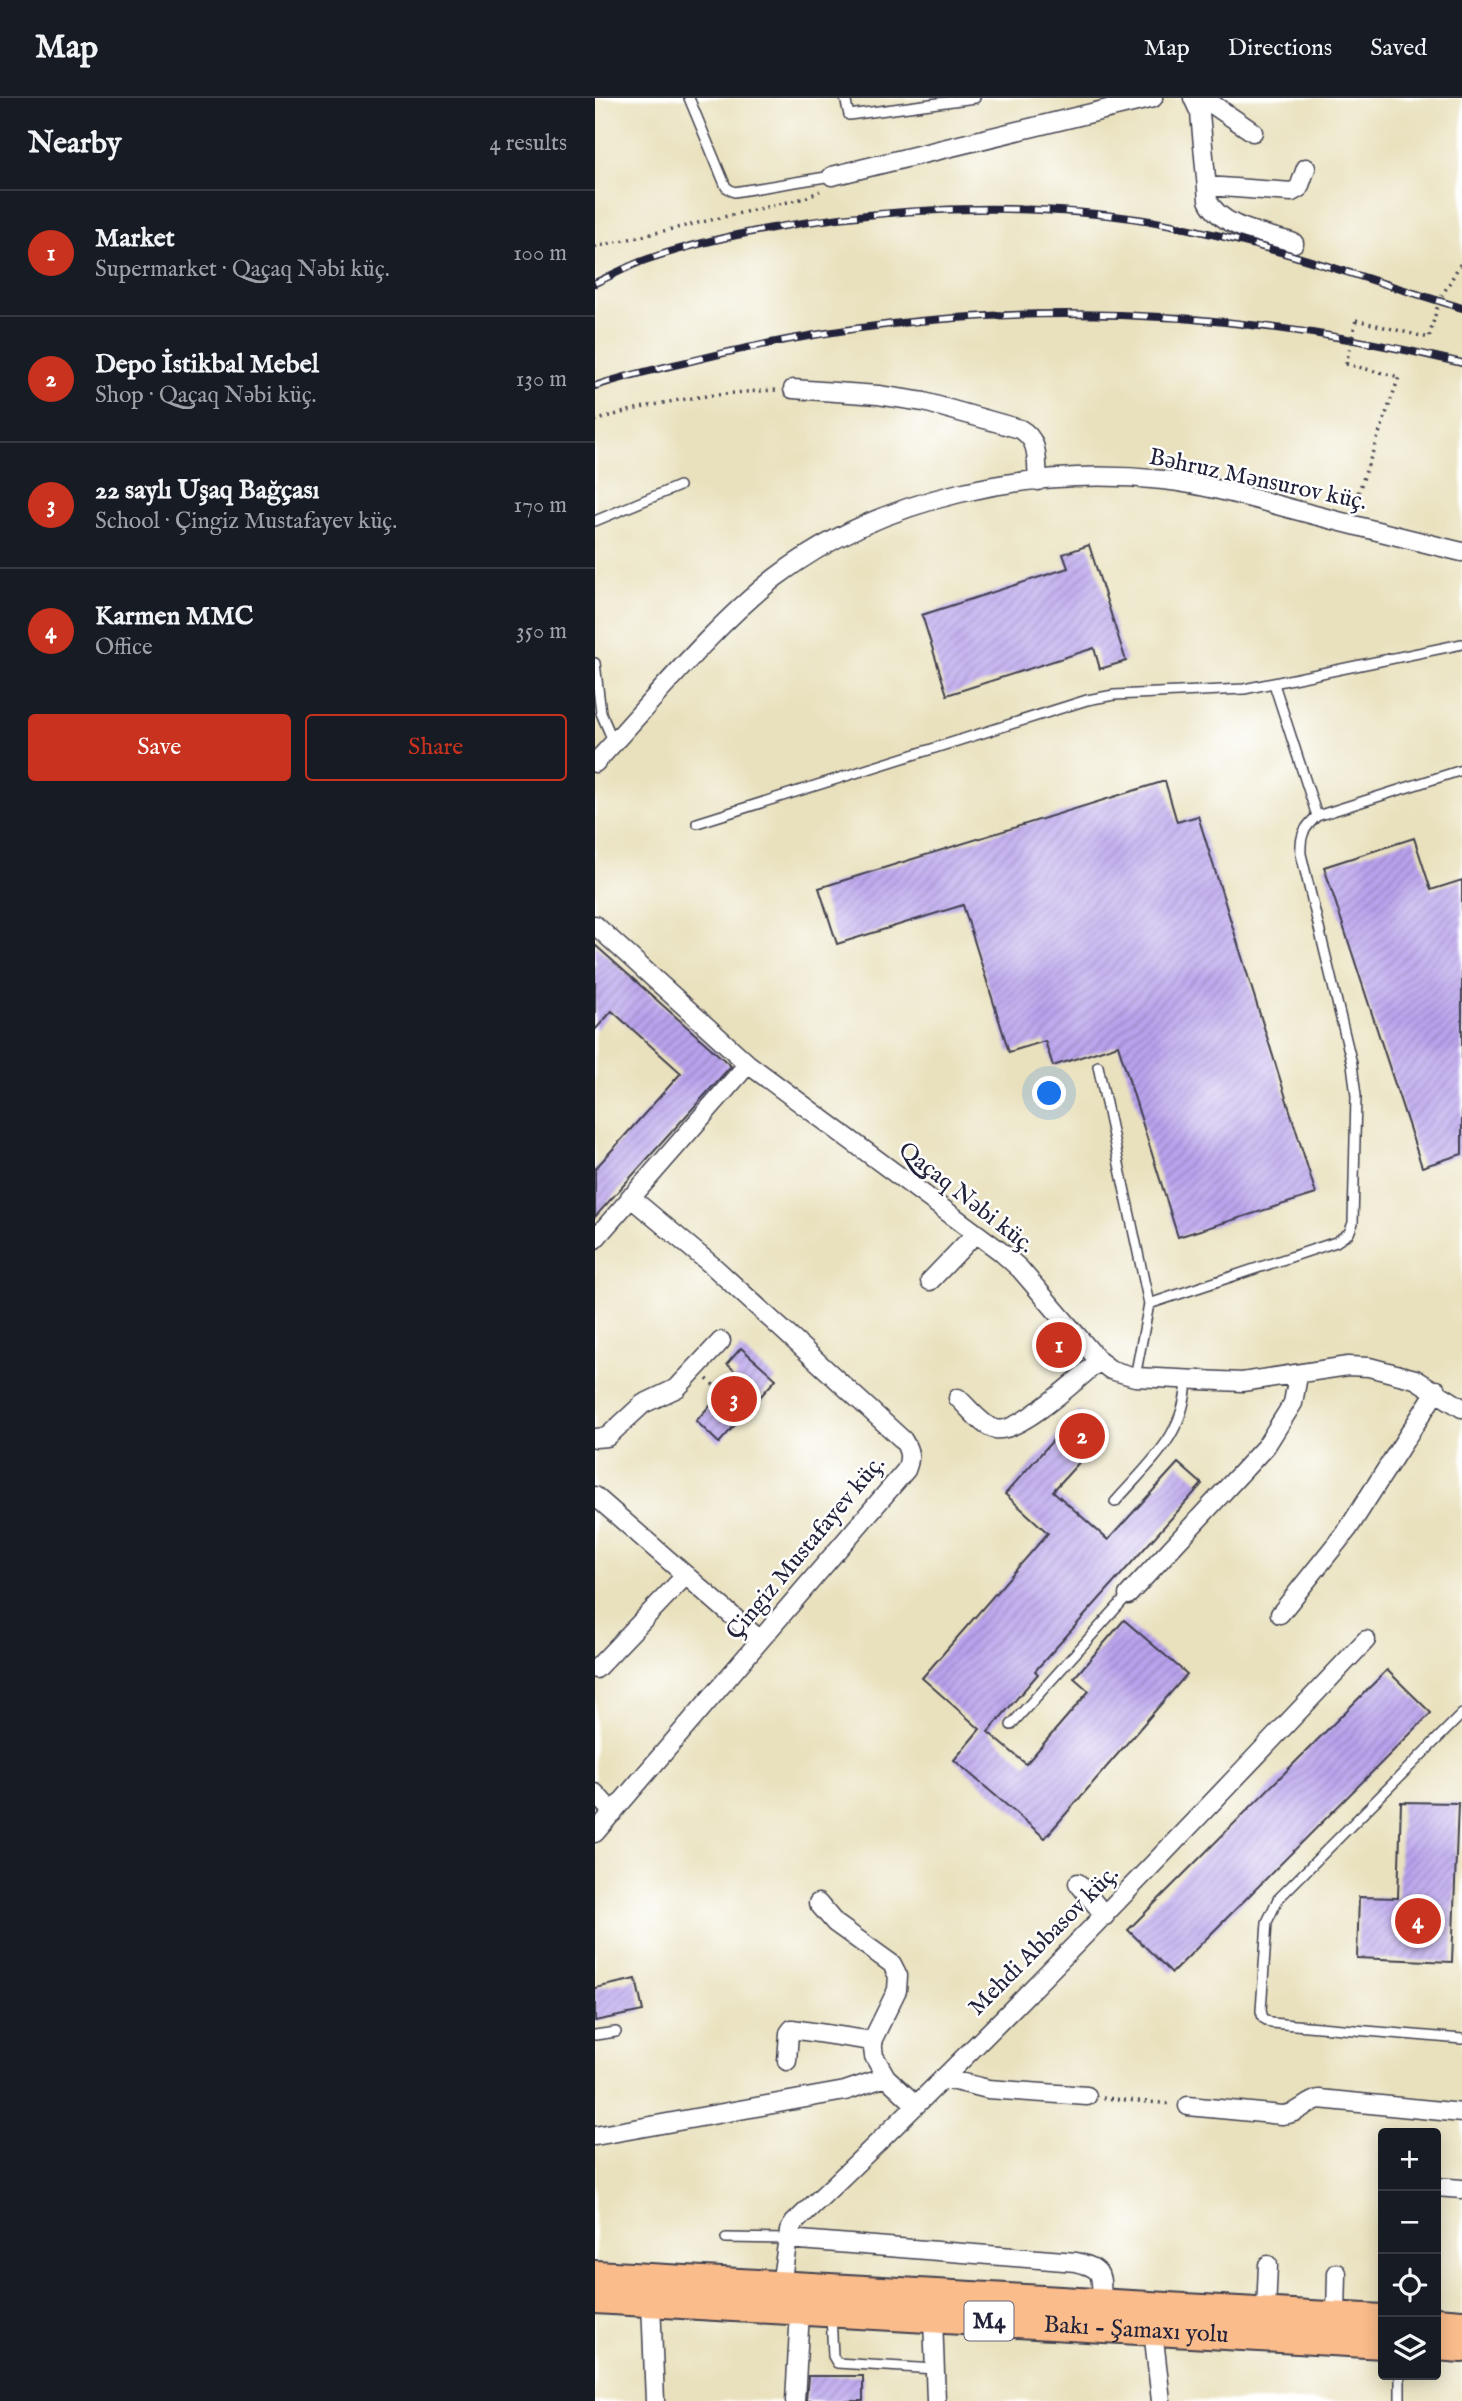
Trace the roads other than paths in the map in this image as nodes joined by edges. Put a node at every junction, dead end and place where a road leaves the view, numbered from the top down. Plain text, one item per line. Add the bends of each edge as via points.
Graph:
1 (689, 98) edge
2 (845, 98) edge
3 (975, 98) edge
4 (1153, 98) edge
5 (1194, 99) edge
6 (1253, 132) dead end
7 (1306, 168) dead end
8 (832, 176) joint
9 (1207, 187) junction
10 (1294, 243) dead end
11 (793, 389) road end
12 (1038, 481) junction
13 (679, 486) dead end
14 (595, 521) edge
15 (1462, 552) edge
16 (1462, 645) edge
17 (595, 663) edge
18 (1274, 684) junction
19 (614, 743) junction
20 (595, 763) edge
21 (1462, 770) edge
22 (1317, 816) junction
23 (697, 823) dead end
24 (595, 925) edge
25 (748, 1064) junction
26 (1098, 1066) dead end
27 (630, 1197) junction
28 (976, 1233) junction
29 (595, 1239) edge
30 (930, 1281) dead end
31 (1150, 1304) junction
32 (721, 1341) dead end
33 (1099, 1361) junction
34 (1298, 1376) junction
35 (1135, 1377) junction
36 (1187, 1378) junction
37 (1437, 1390) junction
38 (957, 1398) dead end
39 (1462, 1408) edge
40 (595, 1438) edge
41 (596, 1499) edge
42 (1115, 1502) dead end
43 (686, 1575) junction
44 (1128, 1595) joint
45 (1280, 1614) dead end
46 (760, 1640) junction
47 (1366, 1640) dead end
48 (596, 1669) edge
49 (1462, 1714) edge
50 (1011, 1725) dead end
51 (595, 1793) edge
52 (613, 1813) junction
53 (595, 1833) edge
54 (1078, 1883) dead end
55 (818, 1903) dead end
56 (1105, 1916) junction
57 (616, 2032) dead end
58 (595, 2035) edge
59 (1462, 2039) edge
60 (872, 2041) junction
61 (786, 2061) dead end
62 (886, 2077) junction
63 (943, 2078) junction
64 (1087, 2096) road end
65 (916, 2105) junction
66 (1188, 2106) road end
67 (1462, 2113) edge
68 (595, 2136) edge
69 (1441, 2187) edge
70 (1462, 2189) edge
71 (726, 2238) dead end
72 (787, 2239) junction
73 (1268, 2265) dead end
74 (1337, 2273) dead end
75 (595, 2275) edge
76 (781, 2286) junction
77 (595, 2299) edge
78 (651, 2302) junction
79 (1102, 2303) junction
80 (800, 2311) junction
81 (1266, 2312) junction
82 (831, 2313) junction
83 (1336, 2316) junction
84 (933, 2318) junction
85 (1378, 2319) edge
86 (1441, 2322) edge
87 (1462, 2324) edge
88 (1153, 2330) junction
89 (1378, 2344) edge
90 (1441, 2346) edge
91 (1462, 2348) edge
92 (935, 2369) junction
93 (1400, 2380) edge
94 (655, 2401) edge
95 (795, 2401) edge
96 (936, 2401) edge
97 (1161, 2401) edge
98 (1400, 2401) edge

1 - 8 lane via 726,187 734,192
2 - 3 lane via 849,115
4 - 8 street
5 - 6 street via 1212,104
5 - 9 street via 1200,114
7 - 9 street via 1293,192
9 - 10 street via 1212,208 1221,218
11 - 12 street via 924,402 1020,429 1035,443
12 - 15 street, Bəhruz Mənsurov küç. via 1114,476 1166,480
12 - 19 street, Bəhruz Mənsurov küç. via 904,507 803,560 776,578 721,629
13 - 14 lane
16 - 18 lane
17 - 19 lane via 601,712
18 - 22 lane
18 - 23 lane via 1087,700
19 - 20 street, Bəhruz Mənsurov küç.
21 - 22 lane
22 - 31 lane via 1304,828 1301,854 1352,1064 1356,1096 1353,1223 1349,1233 1336,1242
24 - 25 street, Qaçaq Nəbi küç.
25 - 27 street
25 - 28 street, Qaçaq Nəbi küç.
26 - 31 lane
27 - 29 street
27 - 46 street, Çingiz Mustafayev küç. via 784,1329 909,1449 906,1469
28 - 30 street
28 - 33 street, Qaçaq Nəbi küç. via 1020,1269
31 - 35 lane
32 - 40 street via 671,1392 643,1404 607,1437
33 - 35 street, Qaçaq Nəbi küç.
33 - 38 street via 1027,1419 1003,1429 988,1425
34 - 36 street, Qaçaq Nəbi küç. via 1242,1382
34 - 37 street, Qaçaq Nəbi küç. via 1369,1367
34 - 44 street via 1293,1403 1266,1446
35 - 36 street, Qaçaq Nəbi küç.
36 - 42 lane via 1181,1419 1173,1436
37 - 39 street, Qaçaq Nəbi küç.
37 - 45 street via 1348,1529
41 - 43 street
43 - 46 street
43 - 48 street
44 - 50 lane
46 - 52 street, Çingiz Mustafayev küç.
47 - 56 street, Mehdi Abbasov küç.
49 - 59 lane via 1278,1899 1267,1922 1261,2011 1271,2023
51 - 52 street
52 - 53 street, Çingiz Mustafayev küç.
54 - 56 street
55 - 60 street via 835,1923 892,1964 898,1976 897,1990
56 - 63 street, Mehdi Abbasov küç.
57 - 58 lane
60 - 61 street via 792,2029
60 - 62 street via 874,2056
62 - 65 street
62 - 68 street via 845,2091
63 - 64 street via 988,2089
63 - 65 street, Mehdi Abbasov küç.
65 - 72 street, Mehdi Abbasov küç. via 794,2223
66 - 67 street via 1282,2115 1297,2114 1319,2099
69 - 70 street
71 - 72 lane
72 - 76 street, Mehdi Abbasov küç.
72 - 79 street via 1076,2262 1095,2266 1100,2273
73 - 81 street
74 - 83 street
75 - 76 highway, Bakı - Şamaxı yolu / M4
76 - 79 highway, Bakı - Şamaxı yolu / M4
77 - 78 highway, Bakı - Şamaxı yolu / M4
78 - 80 highway, Bakı - Şamaxı yolu / M4
78 - 94 street
79 - 81 highway, Bakı - Şamaxı yolu / M4
80 - 82 highway, Bakı - Şamaxı yolu / M4
80 - 95 street
81 - 83 highway, Bakı - Şamaxı yolu / M4
82 - 84 highway, Bakı - Şamaxı yolu / M4
82 - 92 lane via 837,2363
83 - 85 highway, Bakı - Şamaxı yolu / M4
84 - 88 highway, Bakı - Şamaxı yolu / M4
84 - 92 street
86 - 87 highway
88 - 89 highway, Bakı - Şamaxı yolu / M4
88 - 97 street
90 - 91 highway
92 - 96 street
93 - 98 lane

